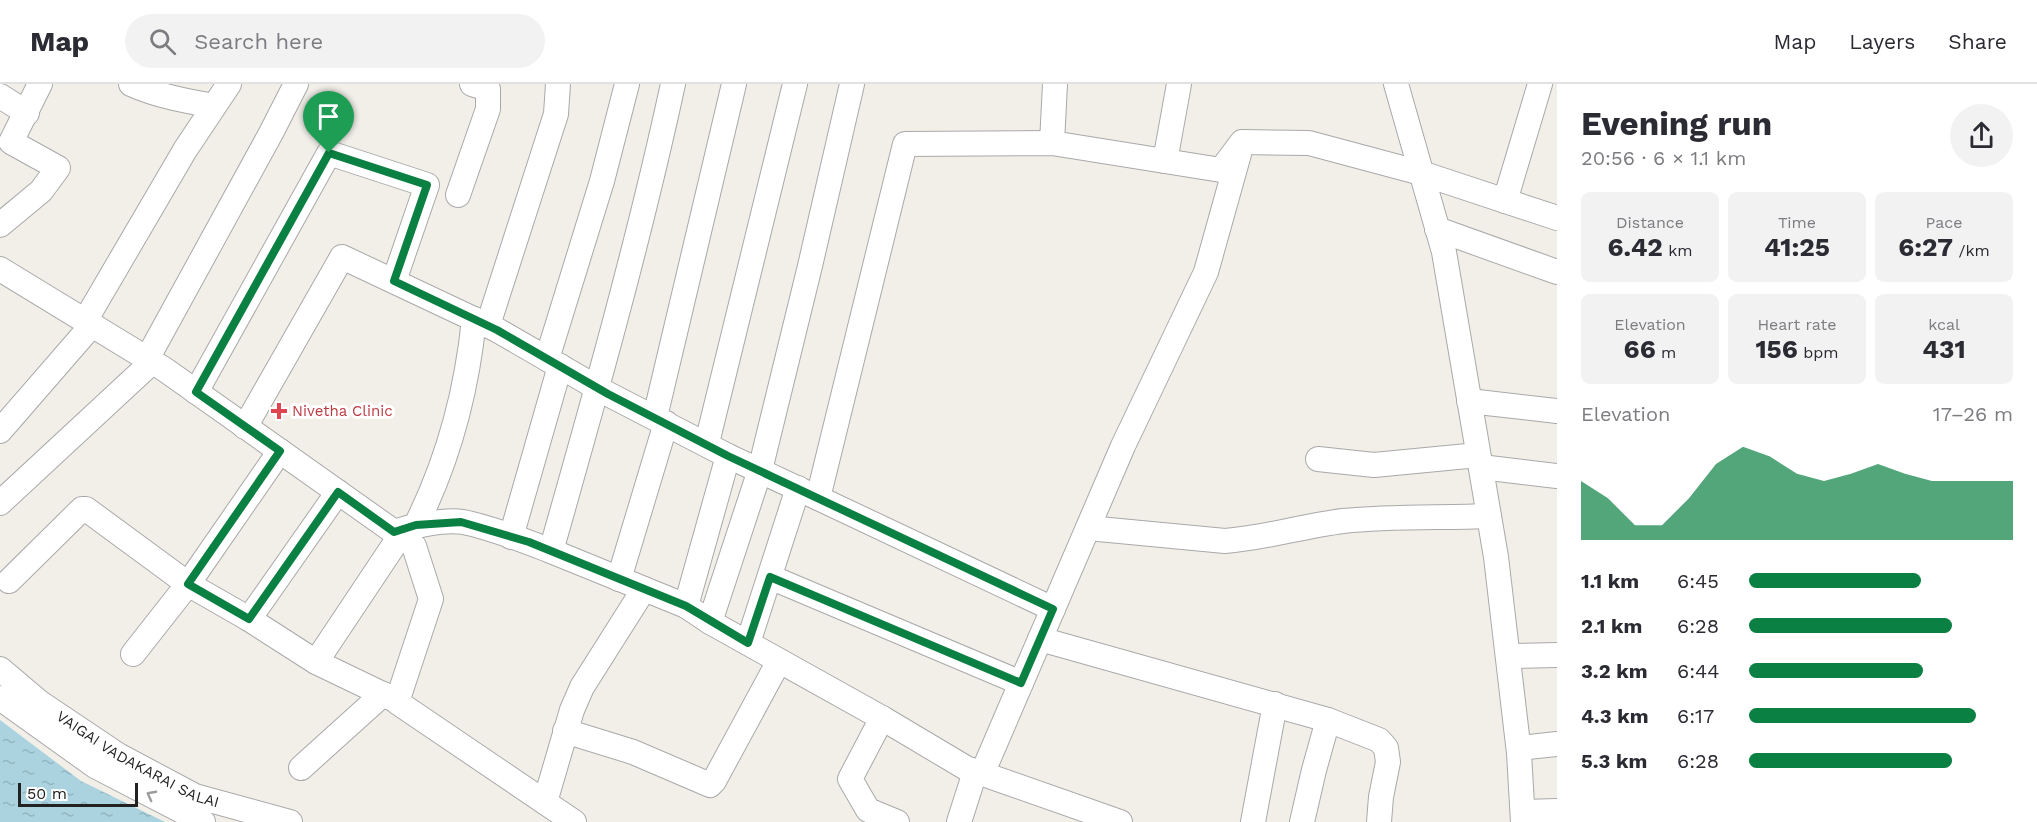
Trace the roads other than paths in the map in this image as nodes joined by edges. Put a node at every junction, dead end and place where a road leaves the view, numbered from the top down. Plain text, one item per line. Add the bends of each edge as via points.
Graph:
1 (40, 84) edge
2 (131, 84) edge
3 (229, 84) edge
4 (296, 84) edge
5 (472, 84) edge
6 (558, 84) edge
7 (627, 84) edge
8 (673, 84) edge
9 (734, 84) edge
10 (795, 84) edge
11 (852, 84) edge
12 (1055, 84) edge
13 (1179, 84) edge
14 (1396, 84) edge
15 (1540, 84) edge
16 (0, 96) edge
17 (214, 106) junction
18 (27, 113) junction
19 (1242, 142) junction
20 (1052, 143) junction
21 (1165, 161) junction
22 (1421, 173) junction
23 (458, 195) dead end
24 (1505, 201) junction
25 (1557, 218) edge
26 (0, 225) edge
27 (1437, 228) junction
28 (0, 269) edge
29 (1557, 272) edge
30 (394, 281) junction
31 (481, 322) junction
32 (88, 323) junction
33 (150, 360) junction
34 (553, 362) junction
35 (598, 388) junction
36 (196, 392) junction
37 (1469, 401) junction
38 (1557, 411) edge
39 (660, 420) junction
40 (245, 426) junction
41 (0, 431) edge
42 (707, 443) junction
43 (280, 451) junction
44 (728, 456) junction
45 (1318, 459) dead end
46 (1480, 461) junction
47 (760, 470) junction
48 (1557, 476) edge
49 (338, 492) junction
50 (808, 493) junction
51 (0, 503) edge
52 (1489, 516) junction
53 (1088, 528) junction
54 (403, 531) junction
55 (511, 537) junction
56 (551, 551) junction
57 (770, 577) junction
58 (619, 579) junction
59 (9, 581) dead end
60 (188, 584) junction
61 (644, 589) junction
62 (686, 606) junction
63 (1053, 609) junction
64 (249, 619) junction
65 (710, 622) junction
66 (1040, 639) junction
67 (748, 643) junction
68 (133, 654) dead end
69 (1557, 655) edge
70 (1508, 656) junction
71 (779, 660) junction
72 (316, 662) junction
73 (0, 669) edge
74 (1021, 683) junction
75 (0, 698) edge
76 (390, 698) junction
77 (1275, 704) junction
78 (882, 718) junction
79 (1328, 720) junction
80 (565, 731) junction
81 (1557, 744) edge
82 (1519, 748) junction
83 (301, 768) dead end
84 (979, 773) junction
85 (545, 802) junction
86 (1557, 811) edge
87 (1523, 817) edge
88 (203, 822) edge
89 (291, 822) edge
90 (574, 822) edge
91 (897, 822) edge
92 (959, 822) edge
93 (1120, 822) edge
94 (1253, 822) edge
95 (1302, 822) edge
96 (1379, 822) edge

1 - 18 street
2 - 17 street
3 - 17 street
4 - 33 street
5 - 23 street via 488,89 488,109
6 - 31 street via 556,114
7 - 34 street
8 - 35 street
9 - 39 street
10 - 42 street
11 - 47 street
12 - 20 street
13 - 21 street
14 - 22 street
15 - 24 street
16 - 18 street
17 - 32 street
18 - 26 street via 11,142 58,168 41,191
19 - 21 street via 1221,170
19 - 22 street via 1309,143
19 - 53 street via 1206,272
20 - 21 street
20 - 50 street via 904,144
22 - 24 street
22 - 27 street
24 - 25 street
27 - 29 street
27 - 37 street
28 - 32 street
30 - 31 street
30 - 36 street via 427,185 329,153
30 - 40 street via 342,257
31 - 34 street
31 - 54 street via 429,498
32 - 33 street
32 - 41 street
33 - 36 street
33 - 51 street
34 - 35 street
34 - 55 street
35 - 39 street
35 - 56 street
36 - 40 street
37 - 38 street
37 - 46 street
39 - 42 street
39 - 58 street
40 - 43 street
42 - 44 street
43 - 49 street
43 - 60 street
44 - 47 street
44 - 62 street
45 - 46 street via 1374,465
46 - 48 street
46 - 52 street
47 - 50 street
47 - 65 street
49 - 54 street
49 - 64 street
50 - 57 street
50 - 63 street
52 - 53 street via 1345,521 1225,541
52 - 70 street
53 - 63 street
54 - 55 street via 461,522
54 - 72 street
54 - 76 street via 414,546 431,599
55 - 56 street
56 - 58 street
57 - 67 street
57 - 74 street
58 - 61 street
59 - 60 street via 86,509
60 - 64 street
60 - 68 street
61 - 62 street
61 - 80 street via 582,687
62 - 65 street
63 - 66 street
64 - 72 street
65 - 67 street
66 - 74 street
66 - 77 street
67 - 71 street
69 - 70 street
70 - 82 street
71 - 78 street
71 - 80 street via 710,785 633,752
72 - 76 street
73 - 89 street, VAIGAI VADAKARAI SALAI via 39,702 118,755 195,796
74 - 84 street
88 -> 75 street, VAIGAI VADAKARAI SALAI via 95,766
76 - 83 street
76 - 85 street
77 - 79 street
77 - 94 street
78 - 84 street
78 - 91 street via 850,779 868,810
79 - 95 street
79 - 96 street via 1379,740 1386,748 1388,762
80 - 85 street
81 - 82 street
82 - 87 street
84 - 92 street
84 - 93 street
85 - 90 street
86 - 87 street

